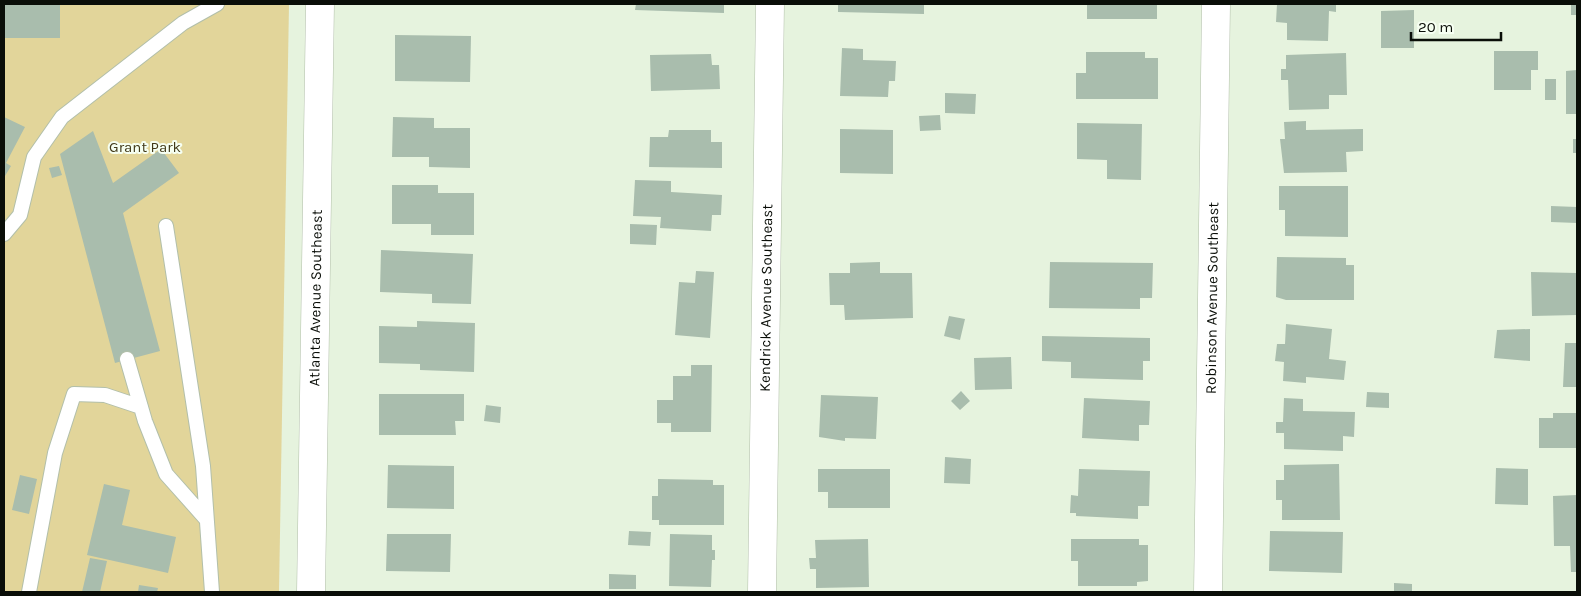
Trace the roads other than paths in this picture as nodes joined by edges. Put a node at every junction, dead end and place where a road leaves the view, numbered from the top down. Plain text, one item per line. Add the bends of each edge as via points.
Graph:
1 (216, 4) edge
2 (320, 4) edge
3 (770, 4) edge
4 (1216, 4) edge
5 (166, 226) dead end
6 (4, 234) edge
7 (127, 360) dead end
8 (141, 407) junction
9 (206, 519) junction
10 (30, 592) edge
11 (212, 592) edge
12 (311, 592) edge
13 (762, 592) edge
14 (1208, 592) edge

1 - 6 lane via 183,23 62,117 34,157 20,215
2 - 12 street, Atlanta Avenue Southeast
3 - 13 street, Kendrick Avenue Southeast
4 - 14 street, Robinson Avenue Southeast
5 - 9 lane via 203,466
7 - 8 lane
8 - 9 lane via 166,474
8 - 10 lane via 105,395 74,394 55,453
9 - 11 lane

